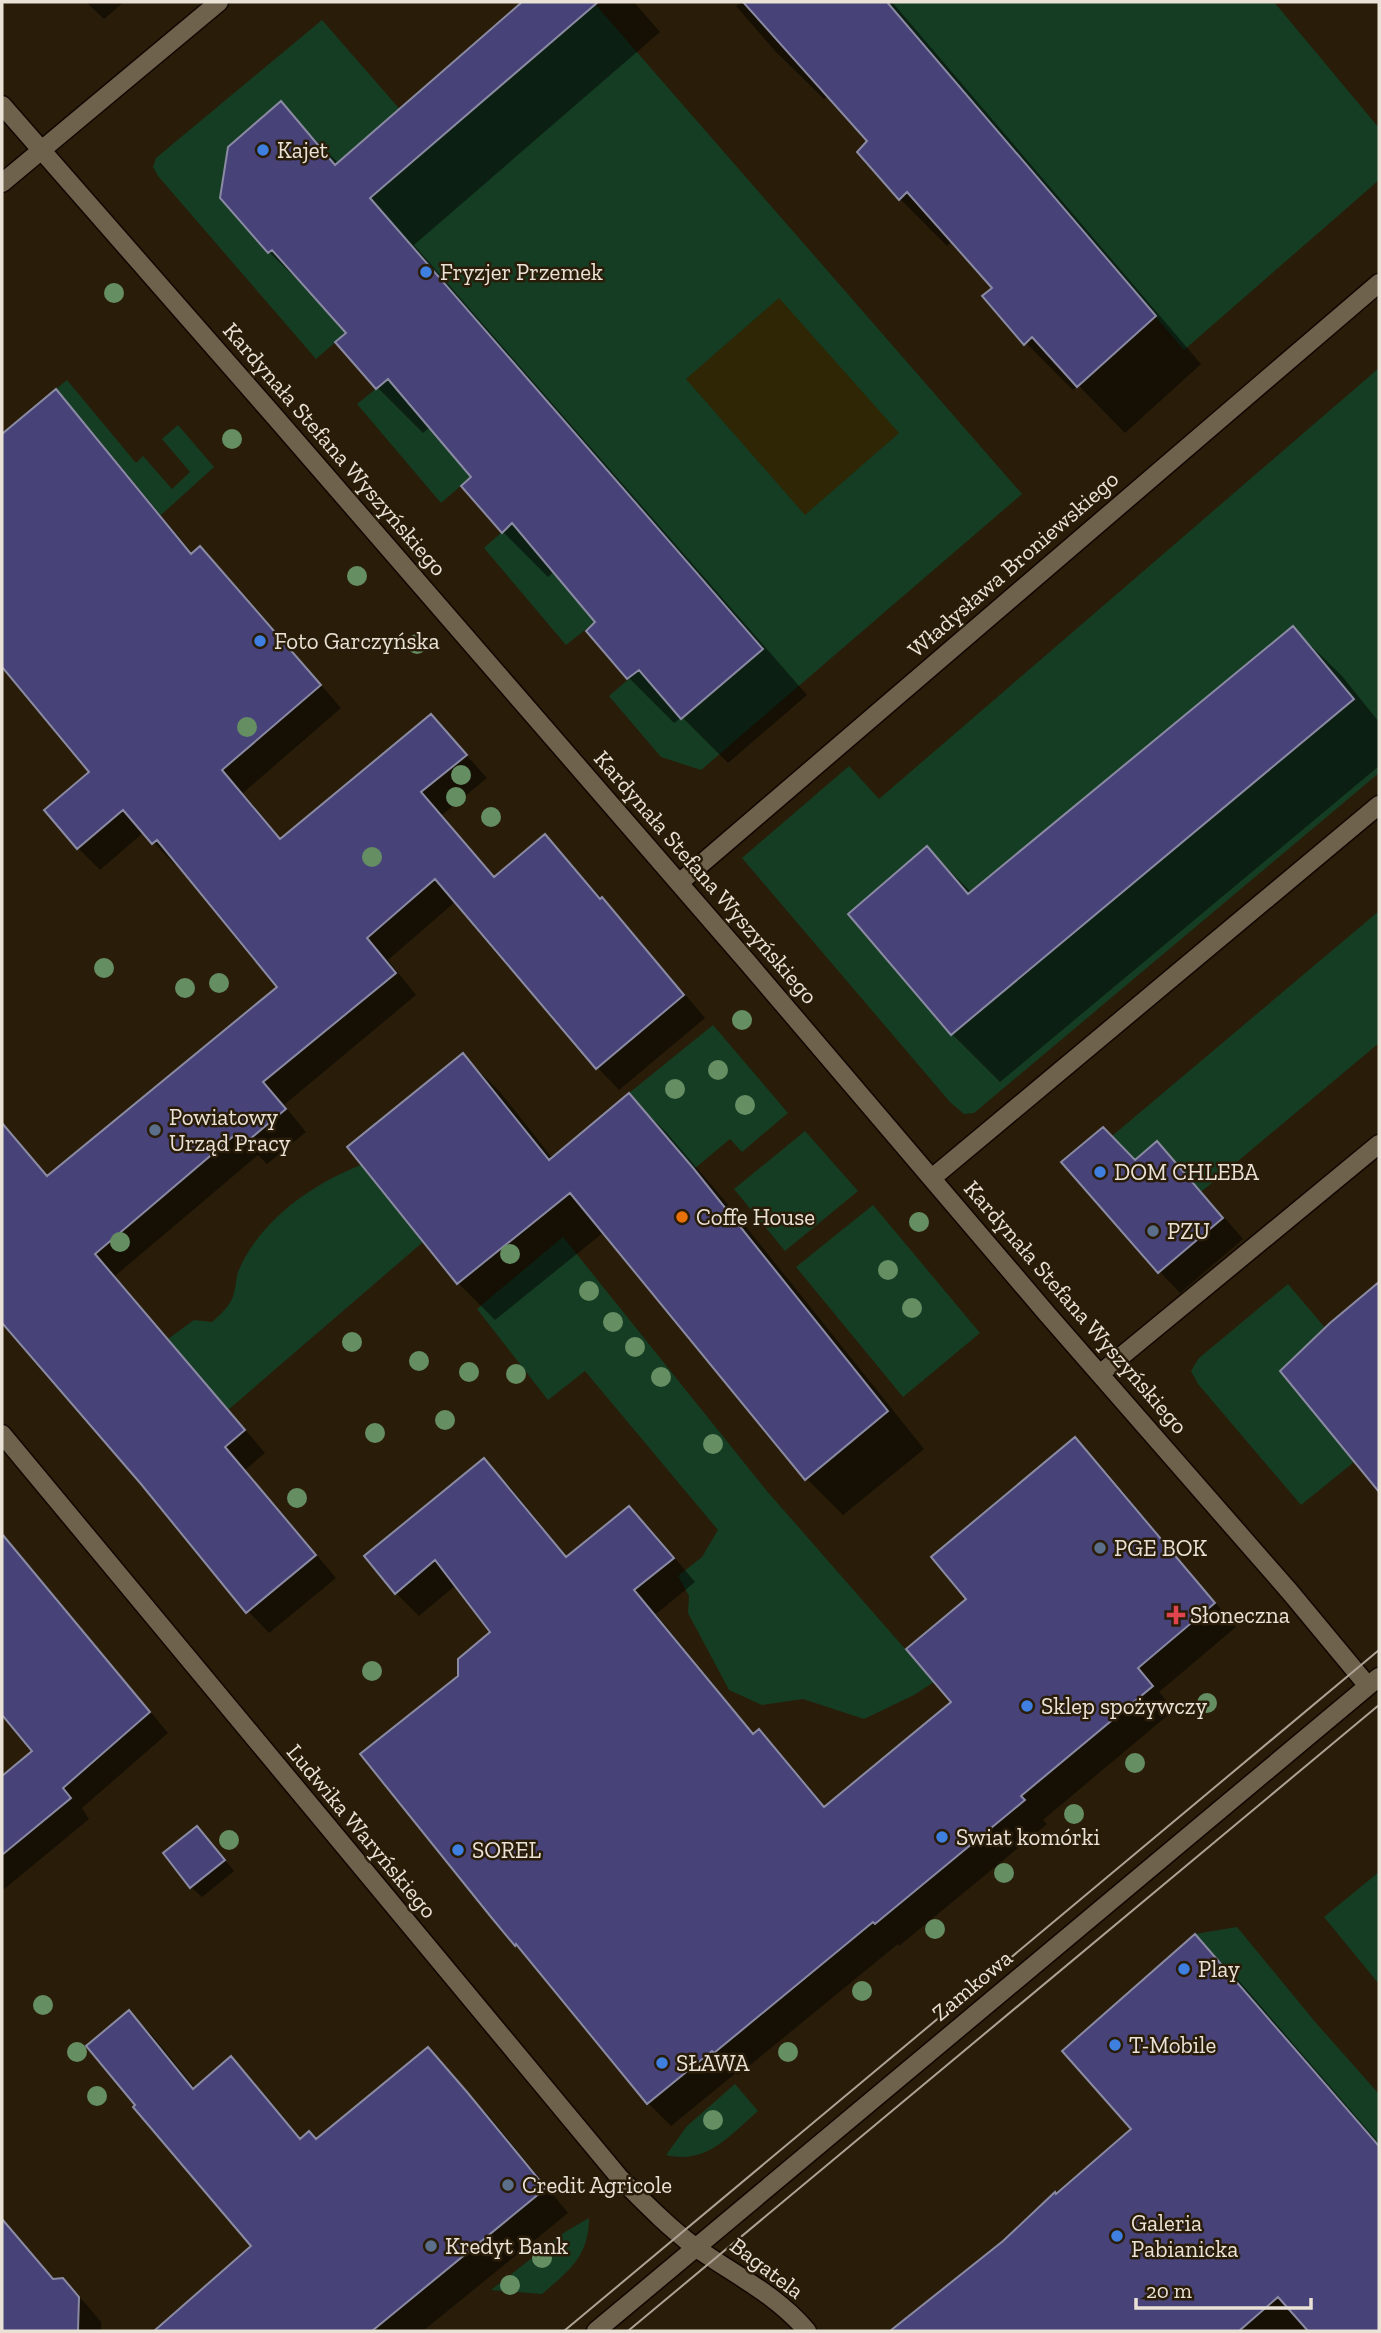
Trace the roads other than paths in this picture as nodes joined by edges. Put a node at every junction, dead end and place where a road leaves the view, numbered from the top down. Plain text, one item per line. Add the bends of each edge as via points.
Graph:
1 (219, 2) edge
2 (2, 105) edge
3 (41, 150) junction
4 (2, 183) edge
5 (1379, 283) edge
6 (1379, 805) edge
7 (679, 883) junction
8 (1379, 1144) edge
9 (932, 1178) junction
10 (1101, 1373) junction
11 (2, 1434) edge
12 (1374, 1681) edge
13 (696, 2247) junction
14 (596, 2331) edge
15 (807, 2331) edge

1 - 3 street
2 - 3 street, Kardynała Stefana Wyszyńskiego
3 - 4 street
3 - 7 street, Kardynała Stefana Wyszyńskiego
5 - 7 street, Władysława Broniewskiego
6 - 9 street
7 - 9 street, Kardynała Stefana Wyszyńskiego
8 - 10 street
9 - 10 street, Kardynała Stefana Wyszyńskiego
10 - 12 street, Kardynała Stefana Wyszyńskiego via 1290,1592
11 - 13 street, Ludwika Waryńskiego via 581,2133 651,2210
12 - 13 street, Zamkowa
13 - 14 street, Zamkowa
13 - 15 street, Bagatela via 759,2288

